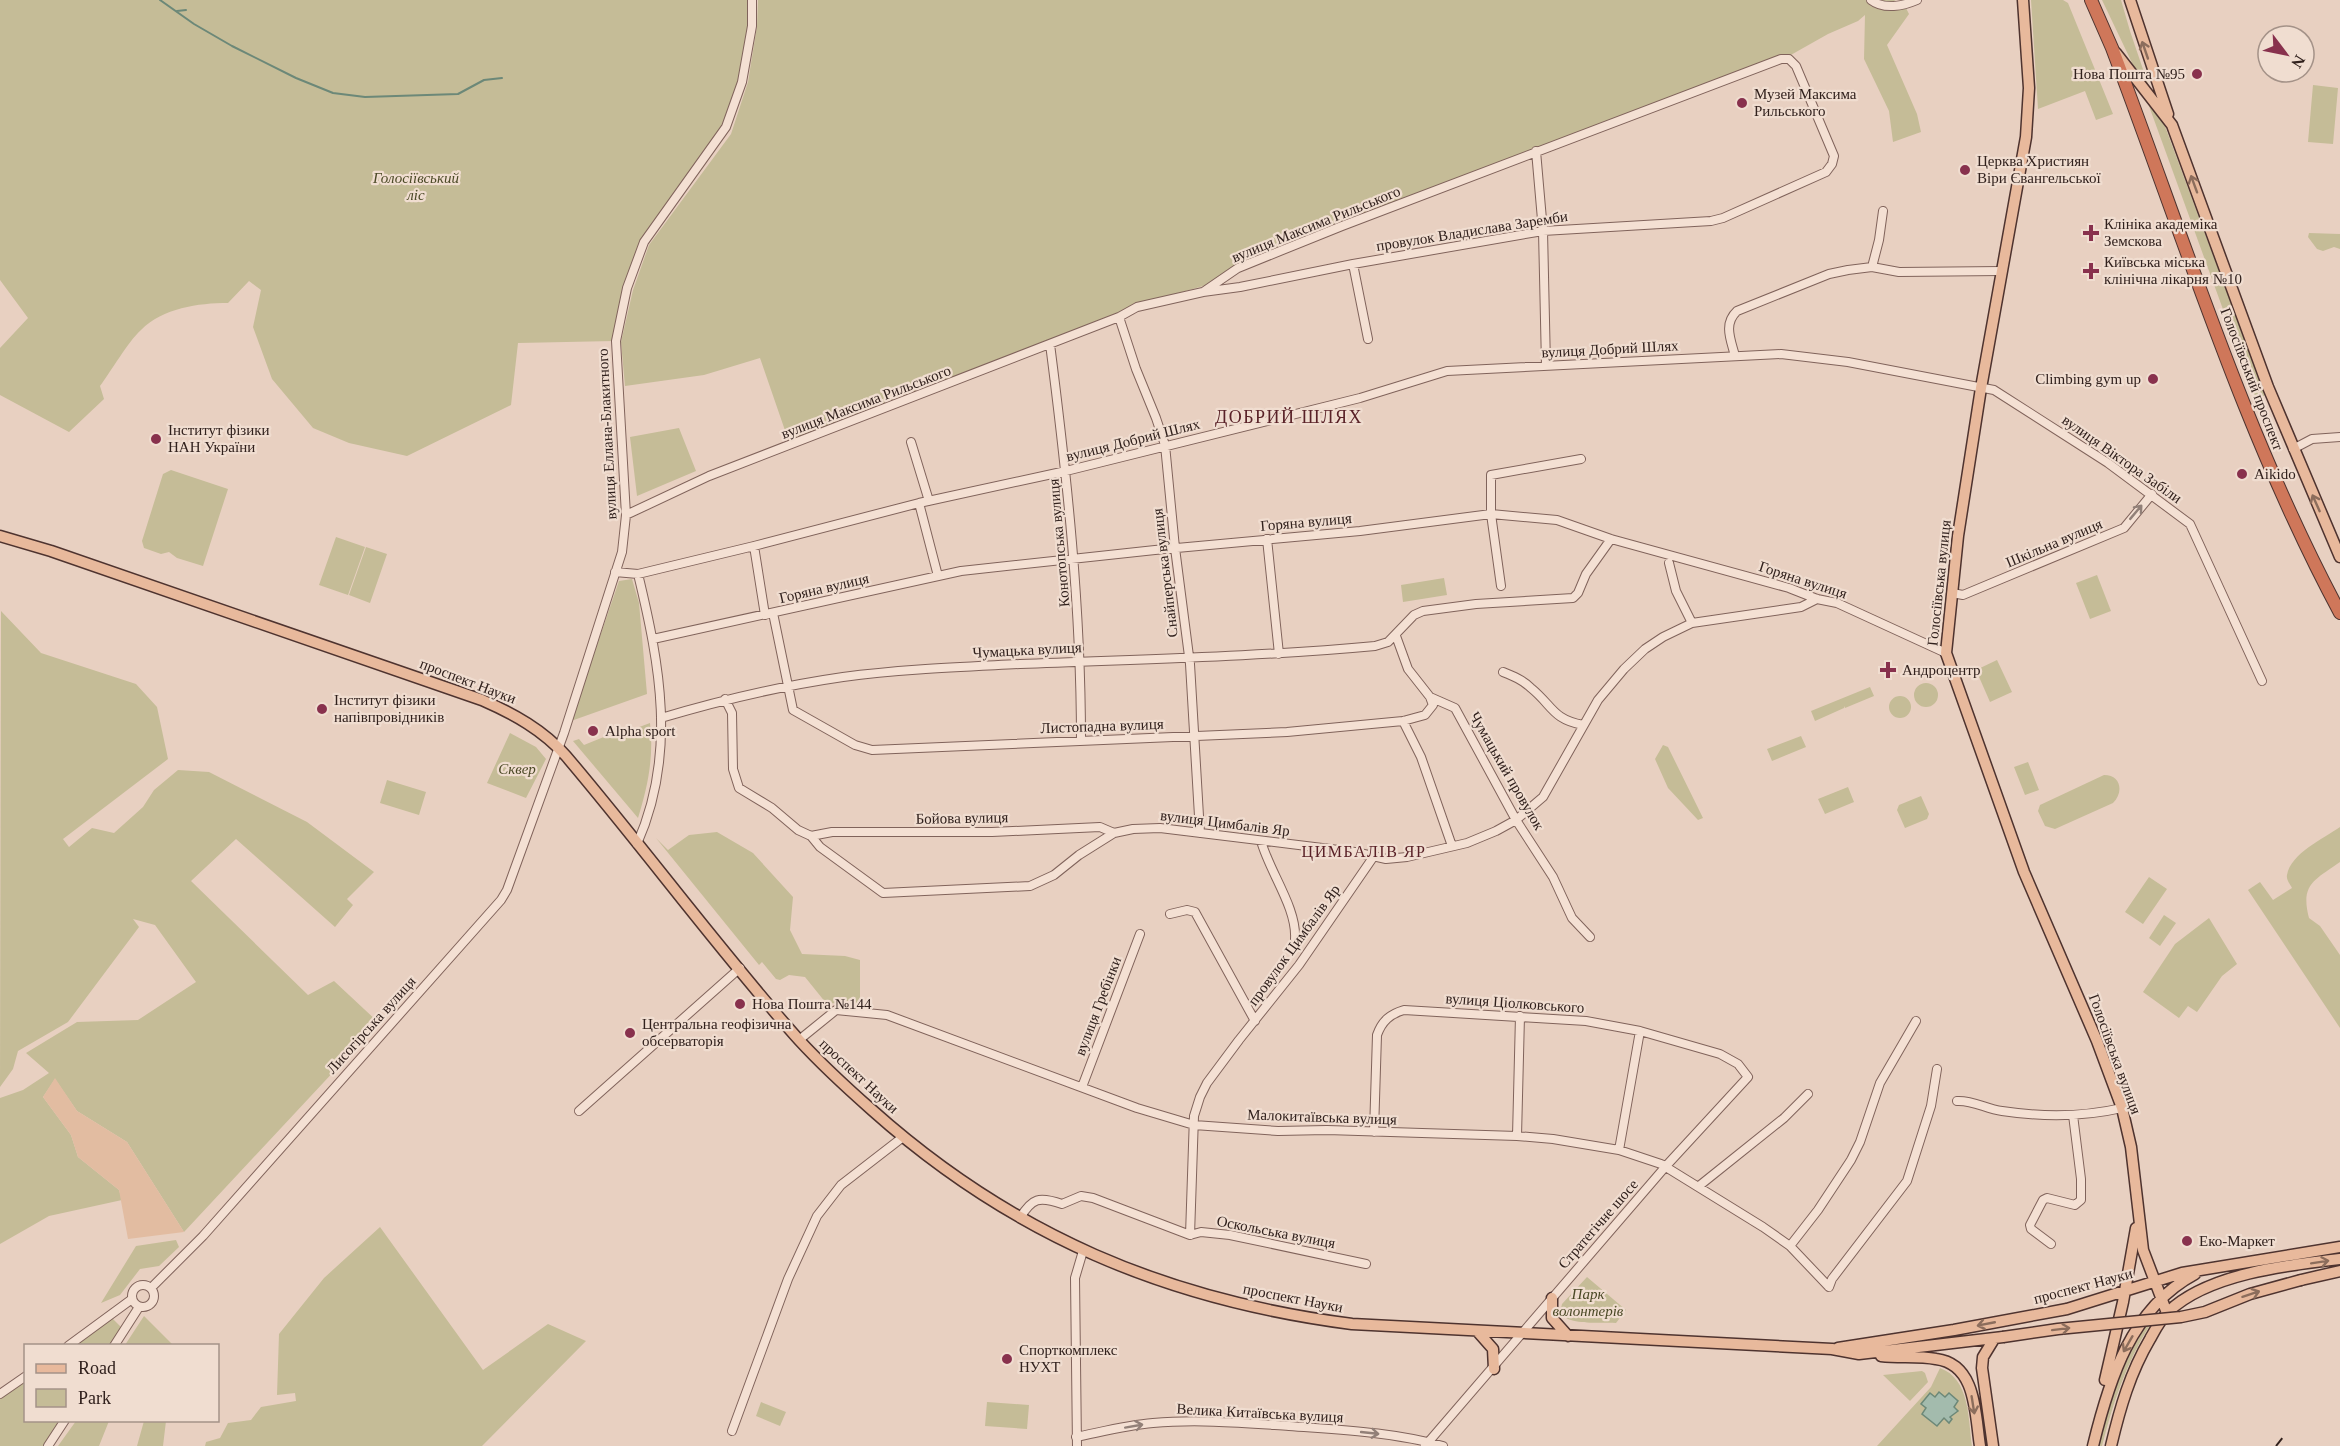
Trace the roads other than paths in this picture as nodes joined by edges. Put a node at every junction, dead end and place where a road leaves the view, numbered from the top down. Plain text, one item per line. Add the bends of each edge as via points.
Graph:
1 (752, 0) edge
2 (1871, 0) edge
3 (1917, 0) edge
4 (2023, 0) edge
5 (2091, 0) edge
6 (2130, 0) edge
7 (2112, 48) junction
8 (2172, 125) junction
9 (1536, 151) junction
10 (1834, 154) joint
11 (1882, 211) dead end
12 (1543, 231) junction
13 (1353, 264) junction
14 (1872, 267) junction
15 (2002, 271) junction
16 (1203, 292) junction
17 (1119, 317) junction
18 (1368, 339) dead end
19 (1050, 344) junction
20 (1735, 356) junction
21 (1546, 365) junction
22 (1981, 388) junction
23 (2340, 438) edge
24 (912, 442) dead end
25 (1165, 445) junction
26 (2293, 448) junction
27 (1581, 459) dead end
28 (1066, 471) junction
29 (2152, 494) junction
30 (924, 502) junction
31 (1491, 514) junction
32 (626, 515) junction
33 (0, 536) edge
34 (1611, 539) junction
35 (1267, 540) junction
36 (754, 546) junction
37 (1175, 548) junction
38 (2340, 557) edge
39 (1075, 560) junction
40 (1669, 563) dead end
41 (615, 572) junction
42 (638, 573) junction
43 (938, 576) junction
44 (1501, 586) dead end
45 (1952, 593) junction
46 (1817, 599) junction
47 (2340, 613) edge
48 (769, 614) junction
49 (1692, 623) junction
50 (1396, 636) junction
51 (653, 639) junction
52 (1946, 653) junction
53 (1278, 654) junction
54 (1188, 658) junction
55 (1081, 661) junction
56 (1503, 672) dead end
57 (2262, 681) dead end
58 (786, 686) junction
59 (1430, 697) junction
60 (725, 699) junction
61 (662, 718) junction
62 (1403, 721) junction
63 (1583, 725) junction
64 (1194, 736) junction
65 (1081, 740) junction
66 (558, 747) junction
67 (1516, 820) junction
68 (1114, 833) junction
69 (1200, 833) junction
70 (811, 836) junction
71 (1261, 841) junction
72 (637, 844) junction
73 (1452, 846) junction
74 (1374, 856) junction
75 (1170, 914) dead end
76 (1140, 934) dead end
77 (1590, 937) dead end
78 (1295, 939) dead end
79 (740, 968) junction
80 (1520, 1016) junction
81 (1255, 1021) junction
82 (1916, 1021) dead end
83 (1640, 1031) junction
84 (799, 1040) junction
85 (1937, 1069) dead end
86 (1748, 1077) joint
87 (1082, 1087) junction
88 (1808, 1094) dead end
89 (1957, 1101) dead end
90 (2122, 1108) junction
91 (579, 1111) dead end
92 (2073, 1115) junction
93 (1194, 1125) junction
94 (1374, 1132) junction
95 (1517, 1136) junction
96 (903, 1137) junction
97 (1619, 1150) junction
98 (1666, 1166) junction
99 (1699, 1186) junction
100 (2138, 1213) junction
101 (1020, 1218) junction
102 (1190, 1235) junction
103 (2051, 1244) dead end
104 (1790, 1246) junction
105 (2340, 1247) edge
106 (1083, 1251) junction
107 (2340, 1259) edge
108 (1366, 1264) dead end
109 (2201, 1271) junction
110 (2340, 1271) edge
111 (2155, 1282) junction
112 (151, 1288) junction
113 (2125, 1292) junction
114 (2162, 1296) junction
115 (1552, 1298) junction
116 (132, 1299) junction
117 (139, 1307) junction
118 (2167, 1313) junction
119 (112, 1314) junction
120 (125, 1328) junction
121 (1479, 1332) junction
122 (1523, 1334) junction
123 (1568, 1336) junction
124 (1999, 1338) junction
125 (71, 1344) edge
126 (115, 1344) edge
127 (1832, 1350) junction
128 (1859, 1354) junction
129 (1494, 1369) junction
130 (24, 1377) edge
131 (0, 1394) edge
132 (2104, 1402) junction
133 (64, 1422) edge
134 (732, 1431) dead end
135 (1077, 1441) edge
136 (1427, 1444) edge
137 (48, 1446) edge
138 (1443, 1446) edge
139 (1980, 1446) edge
140 (1994, 1446) edge
141 (2093, 1446) edge
142 (2110, 1446) edge

1 - 32 street, вулиця Еллана-Блакитного via 752,26 742,82 726,127 644,242 627,288 616,341
2 - 3 street via 1893,6
4 - 15 main road, Голосіївська вулиця via 2028,114
5 - 7 highway, Голосіївський проспект
8 -> 6 main road
7 - 8 main road, Голосіївський проспект
7 - 47 highway, Голосіївський проспект via 2241,398
26 -> 8 main road, Голосіївський проспект
9 - 10 street, вулиця Максима Рильського via 1789,59 1796,66
9 - 12 street
9 - 16 street, вулиця Максима Рильського via 1238,268
10 - 12 street, провулок Владислава Заремби via 1826,172 1723,218
11 - 14 street
12 - 13 street, провулок Владислава Заремби
12 - 21 street
13 - 16 street, провулок Владислава Заремби
13 - 18 street
14 - 15 street via 1899,272
14 - 20 street via 1829,274 1737,311 1728,326
15 - 22 main road, Голосіївська вулиця
16 - 17 street, вулиця Максима Рильського via 1137,307
17 - 19 street, вулиця Максима Рильського
17 - 25 street, Снайперська вулиця
19 - 28 street, Конотопська вулиця
19 - 32 street, вулиця Максима Рильського via 709,476
20 - 21 street, вулиця Добрий Шлях
20 - 22 street, вулиця Добрий Шлях via 1810,357
21 - 25 street, вулиця Добрий Шлях via 1447,371 1360,399
22 - 29 street, вулиця Віктора Забіли via 2003,393
22 - 45 main road, Голосіївська вулиця
23 - 26 street via 2312,439
24 - 30 street
25 - 28 street, вулиця Добрий Шлях
25 - 37 street, Снайперська вулиця
38 -> 26 main road, Голосіївський проспект
27 - 31 street via 1491,475
28 - 30 street, вулиця Добрий Шлях
28 - 39 street, Конотопська вулиця
45 -> 29 street, Шкільна вулиця via 1963,595 2124,528
29 - 57 street, вулиця Віктора Забіли via 2190,524
30 - 36 street, вулиця Добрий Шлях
30 - 43 street
31 - 34 street, Горяна вулиця via 1557,520
31 - 35 street, Горяна вулиця
31 - 44 street
32 - 41 street, вулиця Еллана-Блакитного
33 - 66 main road, проспект Науки via 482,700 520,718
34 - 46 street, Горяна вулиця via 1790,588
34 - 50 street via 1574,598 1423,611 1414,615
35 - 37 street, Горяна вулиця
35 - 53 street
36 - 42 street, вулиця Добрий Шлях
36 - 48 street, Листопадна вулиця
37 - 39 street, Горяна вулиця
37 - 54 street, Снайперська вулиця
39 - 43 street, Горяна вулиця
39 - 55 street, Конотопська вулиця
40 - 49 street via 1676,591
41 - 42 street, вулиця Добрий Шлях
41 - 66 street, вулиця Еллана-Блакитного
42 - 51 street
43 - 48 street, Горяна вулиця
45 - 52 main road, Голосіївська вулиця
46 - 49 street, вулиця Цимбалів Яр via 1801,607
46 - 52 street, Горяна вулиця via 1837,603
48 - 51 street, Горяна вулиця
48 - 58 street, Листопадна вулиця
49 - 63 street, вулиця Цимбалів Яр via 1663,637 1623,669
50 - 53 street, Чумацька вулиця via 1375,646
50 - 59 street, Чумацький провулок via 1408,669
51 - 61 street
52 - 90 main road, Голосіївська вулиця via 2024,872
53 - 54 street, Чумацька вулиця
54 - 55 street, Чумацька вулиця
54 - 64 street, Снайперська вулиця
55 - 58 street, Чумацька вулиця via 930,668
55 - 65 street, Конотопська вулиця
56 - 63 street via 1527,684 1566,722
58 - 60 street, Чумацька вулиця
58 - 65 street, Листопадна вулиця via 793,710 855,745 872,750
59 - 62 street, Листопадна вулиця via 1430,711
59 - 67 street, Чумацький провулок via 1455,708
60 - 61 street, Чумацька вулиця
60 - 70 street, вулиця Цимбалів Яр via 732,714 732,769 740,788
61 - 72 street via 660,768 650,813
62 - 64 street, Листопадна вулиця
62 - 73 street via 1421,757
63 - 67 street, вулиця Цимбалів Яр via 1543,797
64 - 65 street, Листопадна вулиця
64 - 69 street, Снайперська вулиця
66 - 72 main road, проспект Науки
66 - 112 street, Лисогірська вулиця via 501,900 203,1236
67 - 73 street, вулиця Цимбалів Яр
67 - 77 street, Чумацький провулок via 1542,858 1572,918
68 - 69 street, вулиця Цимбалів Яр via 1160,828
68 - 70 street, Бойова вулиця via 1100,827 832,832
68 - 70 street, вулиця Цимбалів Яр via 1054,875 1030,886 894,893 878,890
69 - 71 street, вулиця Цимбалів Яр
71 - 74 street, вулиця Цимбалів Яр
71 - 78 street, провулок Цимбалів Яр via 1288,903 1296,927
72 - 79 main road, проспект Науки
73 - 74 street, вулиця Цимбалів Яр via 1407,857
74 - 81 street, провулок Цимбалів Яр
75 - 81 street, провулок Цимбалів Яр via 1195,912
76 - 87 street, вулиця Гребінки
79 - 84 main road, проспект Науки
79 - 91 street
80 - 83 street, вулиця Ціолковського via 1586,1021
80 - 94 street, вулиця Ціолковського via 1404,1010 1393,1013 1380,1027 1375,1049
80 - 95 street
81 - 93 street, провулок Цимбалів Яр via 1207,1083
82 - 104 street via 1880,1083 1851,1160
83 - 86 street, вулиця Ціолковського via 1720,1054 1738,1064
83 - 97 street
84 - 87 street, Малокитаївська вулиця via 836,1010 887,1015
84 - 96 main road, проспект Науки
85 - 104 street, Малокитаївська вулиця via 1931,1106 1906,1181 1829,1287
86 - 98 street, Стратегічне шосе
87 - 93 street, Малокитаївська вулиця
88 - 99 street
89 - 92 street via 2000,1111
90 - 92 street
90 - 100 main road, Голосіївська вулиця
92 - 103 street via 2081,1200 2074,1205 2047,1198 2030,1225
93 - 94 street, Малокитаївська вулиця
93 - 102 street, провулок Цимбалів Яр
94 - 95 street, Малокитаївська вулиця
95 - 97 street, Малокитаївська вулиця
96 - 101 main road, проспект Науки
96 - 134 street via 841,1185 817,1216 788,1279
97 - 98 street, Малокитаївська вулиця
98 - 99 street, Малокитаївська вулиця
98 - 115 street, Стратегічне шосе
99 - 104 street, Малокитаївська вулиця
100 - 111 main road, Голосіївська вулиця via 2143,1250
100 - 113 main road, Голосіївська вулиця
101 - 102 street, Оскольська вулиця via 1029,1203 1044,1199 1062,1204 1081,1196
101 - 106 main road, проспект Науки
102 - 108 street, Оскольська вулиця via 1230,1235
105 - 109 main road, проспект Науки
106 - 121 main road, проспект Науки via 1159,1281 1280,1313 1352,1324
106 - 135 street via 1075,1278
118 -> 107 main road via 2185,1299 2223,1281
109 - 111 main road, проспект Науки
109 - 114 main road
124 -> 110 main road, проспект Науки, bridge via 2181,1317
111 - 113 main road, проспект Науки
111 - 114 main road, Голосіївська вулиця
112 - 116 street via 139,1286
112 - 117 street via 153,1302
113 -> 127 main road, проспект Науки via 2067,1309
113 - 132 main road, Голосіївська вулиця
114 - 118 main road, Голосіївська вулиця
114 -> 132 main road via 2122,1354
115 - 122 street, Стратегічне шосе
115 - 123 main road via 1552,1318
116 - 117 street
116 - 119 street
117 - 120 street
118 - 142 main road via 2133,1371
119 - 120 street via 122,1316
119 - 125 street
120 - 126 street
121 - 122 main road, проспект Науки
121 - 129 main road via 1493,1349
122 - 123 main road, проспект Науки
122 - 129 street, Стратегічне шосе
123 - 127 main road, проспект Науки
124 - 128 main road, проспект Науки
124 - 140 main road via 1983,1357 1982,1368
127 - 128 main road, проспект Науки
128 -> 139 main road via 1937,1359 1959,1369 1970,1386
129 - 136 street, Стратегічне шосе
130 - 131 street
132 - 141 main road
133 - 137 street
135 -> 136 street, Велика Китаївська вулиця via 1150,1423 1176,1422 1348,1430
136 - 138 street, Велика Китаївська вулиця

